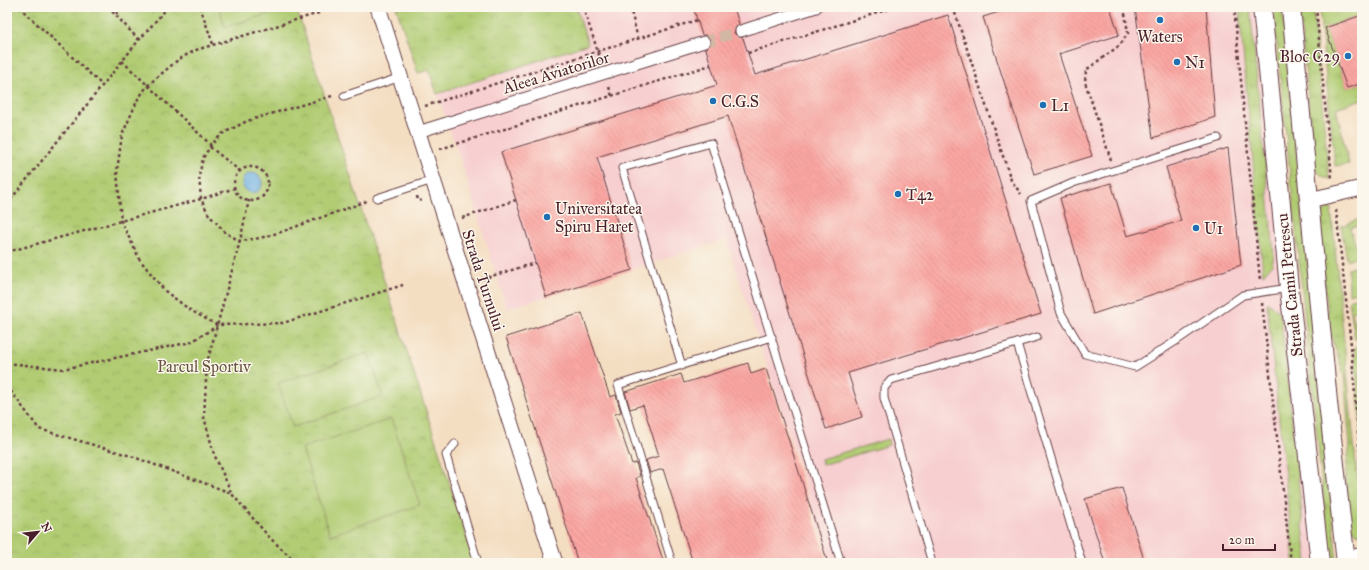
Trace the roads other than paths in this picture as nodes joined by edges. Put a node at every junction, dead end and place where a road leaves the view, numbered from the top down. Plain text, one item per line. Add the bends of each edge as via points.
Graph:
1 (378, 7) edge
2 (816, 7) edge
3 (1262, 7) edge
4 (1291, 7) edge
5 (741, 31) tunnel mouth
6 (704, 42) tunnel mouth
7 (401, 77) junction
8 (340, 95) road end
9 (418, 132) junction
10 (1218, 138) dead end
11 (433, 180) junction
12 (1362, 188) edge
13 (377, 198) road end
14 (1309, 200) junction
15 (1289, 288) junction
16 (772, 337) junction
17 (1037, 337) dead end
18 (1018, 343) junction
19 (682, 366) junction
20 (455, 444) dead end
21 (1351, 560) edge
22 (478, 563) edge
23 (555, 563) edge
24 (672, 563) edge
25 (841, 563) edge
26 (932, 563) edge
27 (1082, 563) edge
28 (1320, 563) edge

1 - 7 street, Strada Turnului
2 - 5 street
3 - 15 street, Strada Camil Petrescu
4 - 14 street, Strada Camil Petrescu
6 - 9 street, Aleea Aviatorilor
7 - 8 lane
7 - 9 street, Strada Turnului
9 - 11 street, Strada Turnului
10 - 15 lane via 1073,183 1031,201 1061,313 1085,354 1135,367 1243,295
11 - 13 lane
11 - 23 street, Strada Turnului
12 - 14 street
14 - 21 street, Strada Camil Petrescu via 1328,394
15 - 28 street, Strada Camil Petrescu
16 - 19 lane
16 - 19 lane via 711,143 622,168
16 - 25 lane
17 - 18 lane
18 - 26 lane via 891,380 884,388 884,398
18 - 27 lane
19 - 24 lane via 618,385
20 - 22 lane via 446,455

